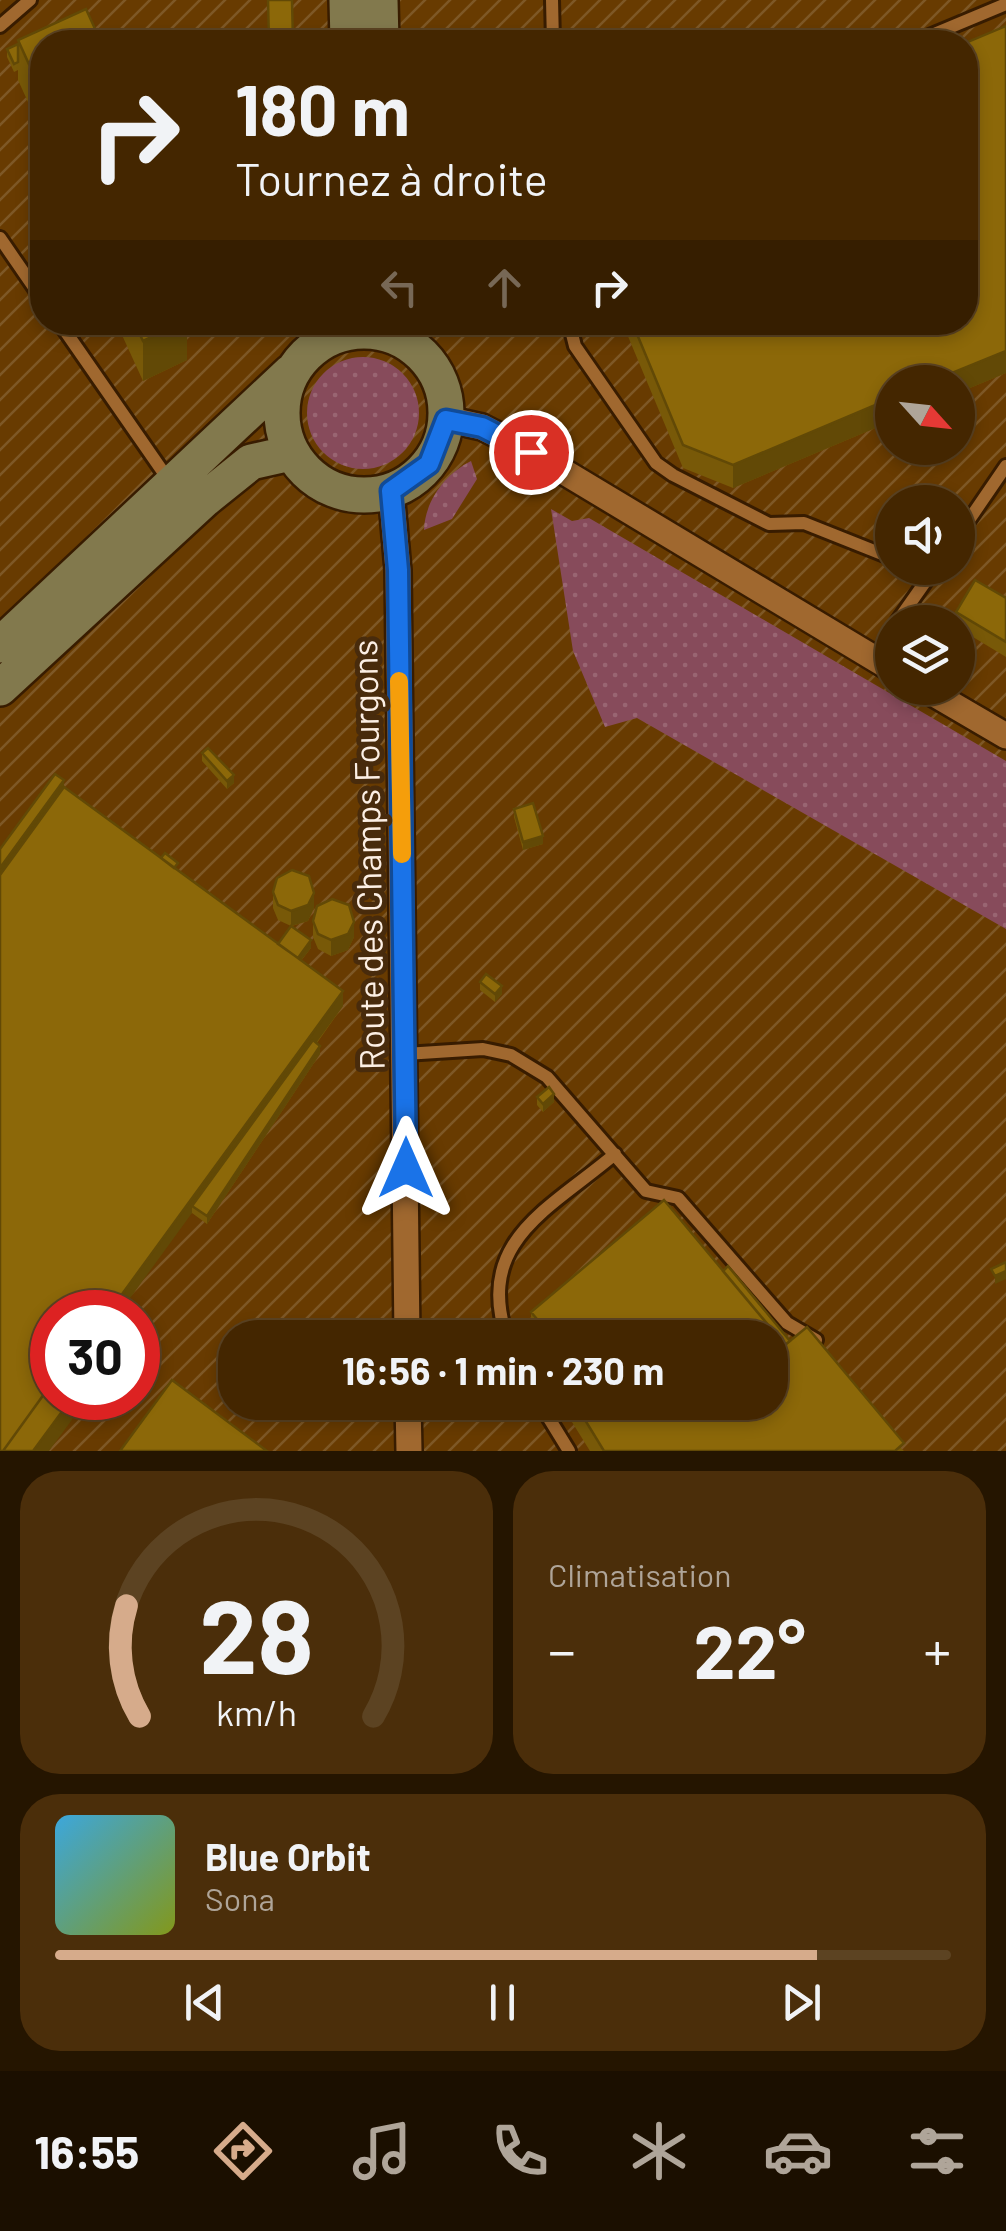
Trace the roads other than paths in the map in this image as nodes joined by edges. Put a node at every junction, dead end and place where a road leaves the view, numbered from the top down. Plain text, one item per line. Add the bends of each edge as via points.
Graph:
1 (30, 0) edge
2 (348, 0) edge
3 (380, 0) edge
4 (552, 0) edge
5 (1006, 4) edge
6 (0, 26) edge
7 (348, 30) edge
8 (381, 30) edge
9 (553, 30) edge
10 (944, 30) edge
11 (0, 238) edge
12 (30, 282) edge
13 (68, 335) edge
14 (333, 335) edge
15 (400, 335) edge
16 (573, 335) edge
17 (292, 371) junction
18 (446, 420) junction
19 (291, 454) junction
20 (1006, 466) edge
21 (172, 484) junction
22 (391, 491) junction
23 (975, 511) edge
24 (875, 551) edge
25 (0, 645) edge
26 (875, 659) edge
27 (0, 688) edge
28 (953, 705) edge
29 (1006, 736) edge
30 (405, 1054) junction
31 (614, 1154) junction
32 (408, 1320) edge
33 (502, 1320) edge
34 (824, 1350) edge
35 (408, 1420) edge
36 (550, 1420) edge
37 (409, 1451) edge
38 (569, 1451) edge

1 - 6 lane
2 - 7 main road
3 - 8 main road
4 - 9 lane
5 - 10 lane
11 - 12 lane
13 - 21 lane
14 - 17 main road
15 - 18 main road via 434,370
16 - 24 lane via 656,464 769,524 804,522
17 - 19 main road via 282,412
17 - 21 main road
18 - 22 main road via 429,464
18 - 26 street via 482,427 531,452
19 - 22 main road via 334,491
19 - 27 main road via 251,462 204,499
20 - 23 lane
21 - 25 main road
22 - 30 street, Route des Champs Fourgons
28 - 29 street
30 - 31 lane via 483,1049 510,1055 562,1090
30 - 32 street, Route des Champs Fourgons
31 - 33 lane via 514,1240 495,1290
31 - 34 lane via 646,1191 678,1198 787,1323
35 - 37 street
36 - 38 lane

